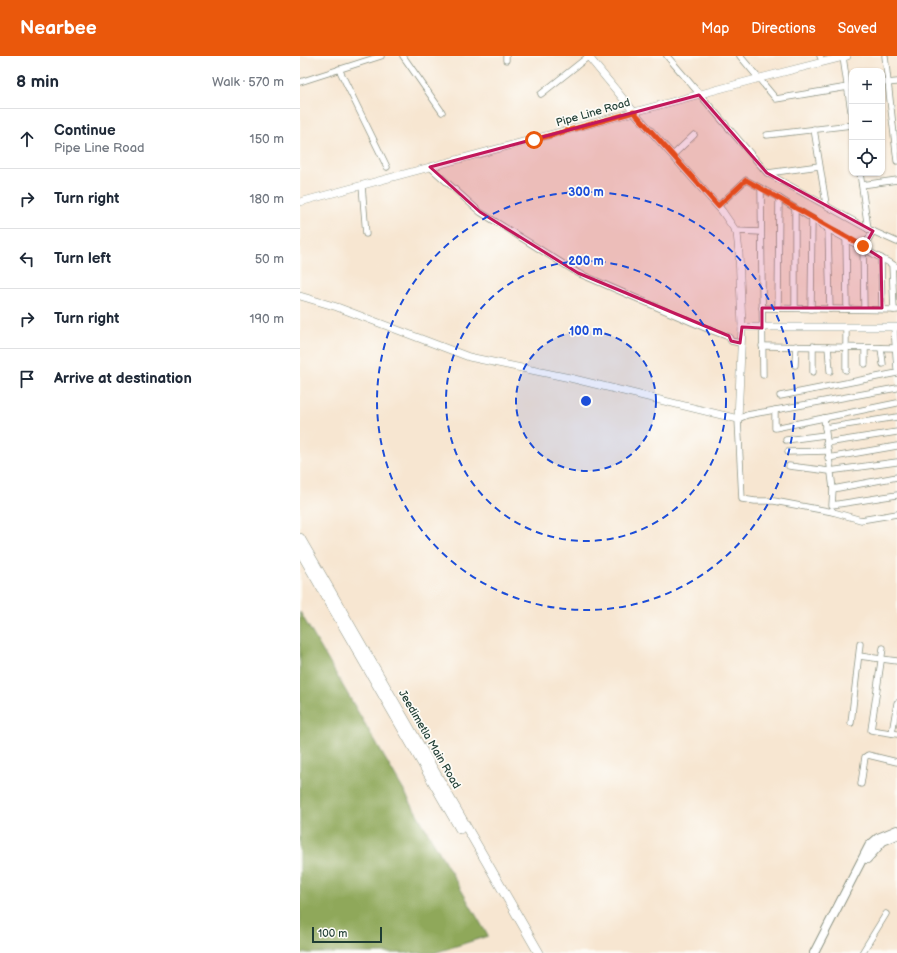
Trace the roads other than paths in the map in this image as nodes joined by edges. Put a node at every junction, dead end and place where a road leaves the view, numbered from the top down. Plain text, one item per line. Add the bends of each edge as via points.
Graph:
1 (381, 56) edge
2 (403, 56) edge
3 (588, 56) edge
4 (667, 56) edge
5 (740, 56) edge
6 (845, 56) edge
7 (884, 56) edge
8 (822, 59) edge
9 (339, 69) junction
10 (760, 78) junction
11 (300, 82) edge
12 (897, 82) edge
13 (887, 83) junction
14 (848, 87) junction
15 (541, 94) dead end
16 (699, 95) junction
17 (850, 104) edge
18 (442, 112) dead end
19 (634, 112) junction
20 (894, 118) edge
21 (849, 125) edge
22 (814, 129) junction
23 (694, 135) dead end
24 (767, 135) dead end
25 (673, 154) junction
26 (897, 161) edge
27 (819, 166) junction
28 (387, 167) dead end
29 (430, 167) junction
30 (767, 173) junction
31 (860, 176) edge
32 (897, 180) edge
33 (862, 185) junction
34 (362, 186) junction
35 (761, 189) junction
36 (779, 198) junction
37 (300, 202) edge
38 (826, 204) junction
39 (718, 206) junction
40 (795, 208) junction
41 (812, 219) junction
42 (828, 228) junction
43 (871, 230) junction
44 (736, 231) junction
45 (761, 232) junction
46 (366, 234) dead end
47 (846, 238) junction
48 (897, 242) edge
49 (863, 247) junction
50 (881, 258) junction
51 (895, 266) edge
52 (300, 296) edge
53 (762, 308) junction
54 (778, 308) junction
55 (795, 308) junction
56 (811, 308) junction
57 (864, 308) junction
58 (882, 308) junction
59 (830, 309) junction
60 (847, 309) junction
61 (896, 310) edge
62 (742, 327) junction
63 (846, 327) junction
64 (896, 327) edge
65 (762, 328) junction
66 (740, 343) junction
67 (762, 346) junction
68 (796, 346) junction
69 (813, 346) junction
70 (828, 347) junction
71 (847, 348) junction
72 (865, 348) junction
73 (881, 348) junction
74 (896, 348) edge
75 (865, 364) dead end
76 (883, 364) dead end
77 (795, 365) dead end
78 (897, 369) edge
79 (846, 370) dead end
80 (830, 371) dead end
81 (813, 372) dead end
82 (897, 373) edge
83 (763, 375) dead end
84 (897, 388) edge
85 (780, 396) dead end
86 (897, 403) edge
87 (775, 410) junction
88 (897, 417) edge
89 (824, 418) junction
90 (738, 419) junction
91 (825, 428) junction
92 (897, 432) edge
93 (825, 435) junction
94 (786, 440) dead end
95 (826, 443) junction
96 (897, 446) edge
97 (827, 451) junction
98 (788, 452) dead end
99 (828, 458) junction
100 (897, 462) edge
101 (789, 466) dead end
102 (829, 471) junction
103 (897, 477) edge
104 (833, 490) junction
105 (897, 494) edge
106 (832, 509) junction
107 (897, 514) edge
108 (300, 538) edge
109 (300, 551) edge
110 (860, 644) dead end
111 (883, 648) dead end
112 (859, 656) junction
113 (881, 659) junction
114 (897, 661) edge
115 (897, 703) edge
116 (851, 723) dead end
117 (894, 733) edge
118 (897, 762) edge
119 (860, 784) dead end
120 (897, 830) edge
121 (897, 835) edge
122 (886, 914) dead end
123 (532, 953) edge
124 (539, 953) edge
125 (814, 953) edge
126 (820, 953) edge
127 (862, 953) edge

1 - 9 street
2 - 18 street
3 - 15 street
3 - 19 street
4 - 16 street
5 - 10 street
6 - 8 street, Pipe Line Road
6 - 14 street
7 - 13 street
8 - 10 street, Pipe Line Road
9 - 11 street
9 - 28 street
10 - 14 street via 776,99
10 - 16 street, Pipe Line Road
12 - 13 street
13 - 20 street
14 - 17 street
16 - 19 street, Pipe Line Road
16 - 30 street
19 - 25 street
19 - 29 street, Pipe Line Road
20 - 26 street
21 - 22 street
22 - 24 street
22 - 27 street
23 - 25 street
25 - 39 street
27 - 30 street
27 - 38 street
29 - 34 street, Pipe Line Road
29 - 66 street via 480,212 578,273 729,336 731,341
30 - 38 street
31 - 33 street
32 - 33 street
33 - 43 street
34 - 37 street, Pipe Line Road
34 - 46 street
35 - 36 street
35 - 39 street via 746,180
35 - 45 street
36 - 40 street
36 - 54 street
38 - 43 street
39 - 44 street
40 - 41 street
40 - 55 street
41 - 42 street
41 - 56 street
42 - 47 street
42 - 59 street
43 - 48 street
43 - 49 street
44 - 45 street
44 - 62 street
45 - 53 street
47 - 49 street
47 - 60 street
49 - 50 street
49 - 57 street
50 - 51 street
50 - 58 street
51 - 61 street
52 - 90 street via 337,307 469,357 570,378
53 - 54 street
53 - 65 street
54 - 55 street
55 - 56 street
56 - 59 street
57 - 58 street
57 - 60 street
58 - 61 street
59 - 60 street
62 - 65 street
62 - 66 street
63 - 64 street
63 - 65 street
63 - 71 street
64 - 74 street
65 - 67 street
66 - 90 street
67 - 68 street
67 - 83 street
68 - 69 street
68 - 77 street
69 - 70 street
69 - 81 street
70 - 71 street
70 - 80 street
71 - 72 street
71 - 79 street
72 - 73 street
72 - 75 street
73 - 74 street
73 - 76 street
74 - 78 street
82 - 85 street
84 - 87 street
86 - 89 street
87 - 89 street via 776,428
87 - 90 street
88 - 91 street
89 - 91 street
90 - 106 street via 742,499
91 - 93 street
92 - 95 street
93 - 94 street
93 - 95 street
95 - 97 street
96 - 99 street
97 - 98 street
97 - 99 street
99 - 102 street
100 - 102 street
101 - 102 street
102 - 104 street
103 - 104 street
104 - 106 street
105 - 106 street
106 - 107 street via 861,520
108 - 124 main road, Jeedimetla Main Road
109 - 123 main road, Jeedimetla Main Road
110 - 112 street
111 - 113 street
112 - 113 street
112 - 116 street
113 - 114 street
113 - 117 street via 871,730
115 - 117 street
118 - 119 street via 868,755 865,757
120 - 125 main road via 878,838 869,846
121 - 126 main road via 884,841 869,856
122 - 127 street

